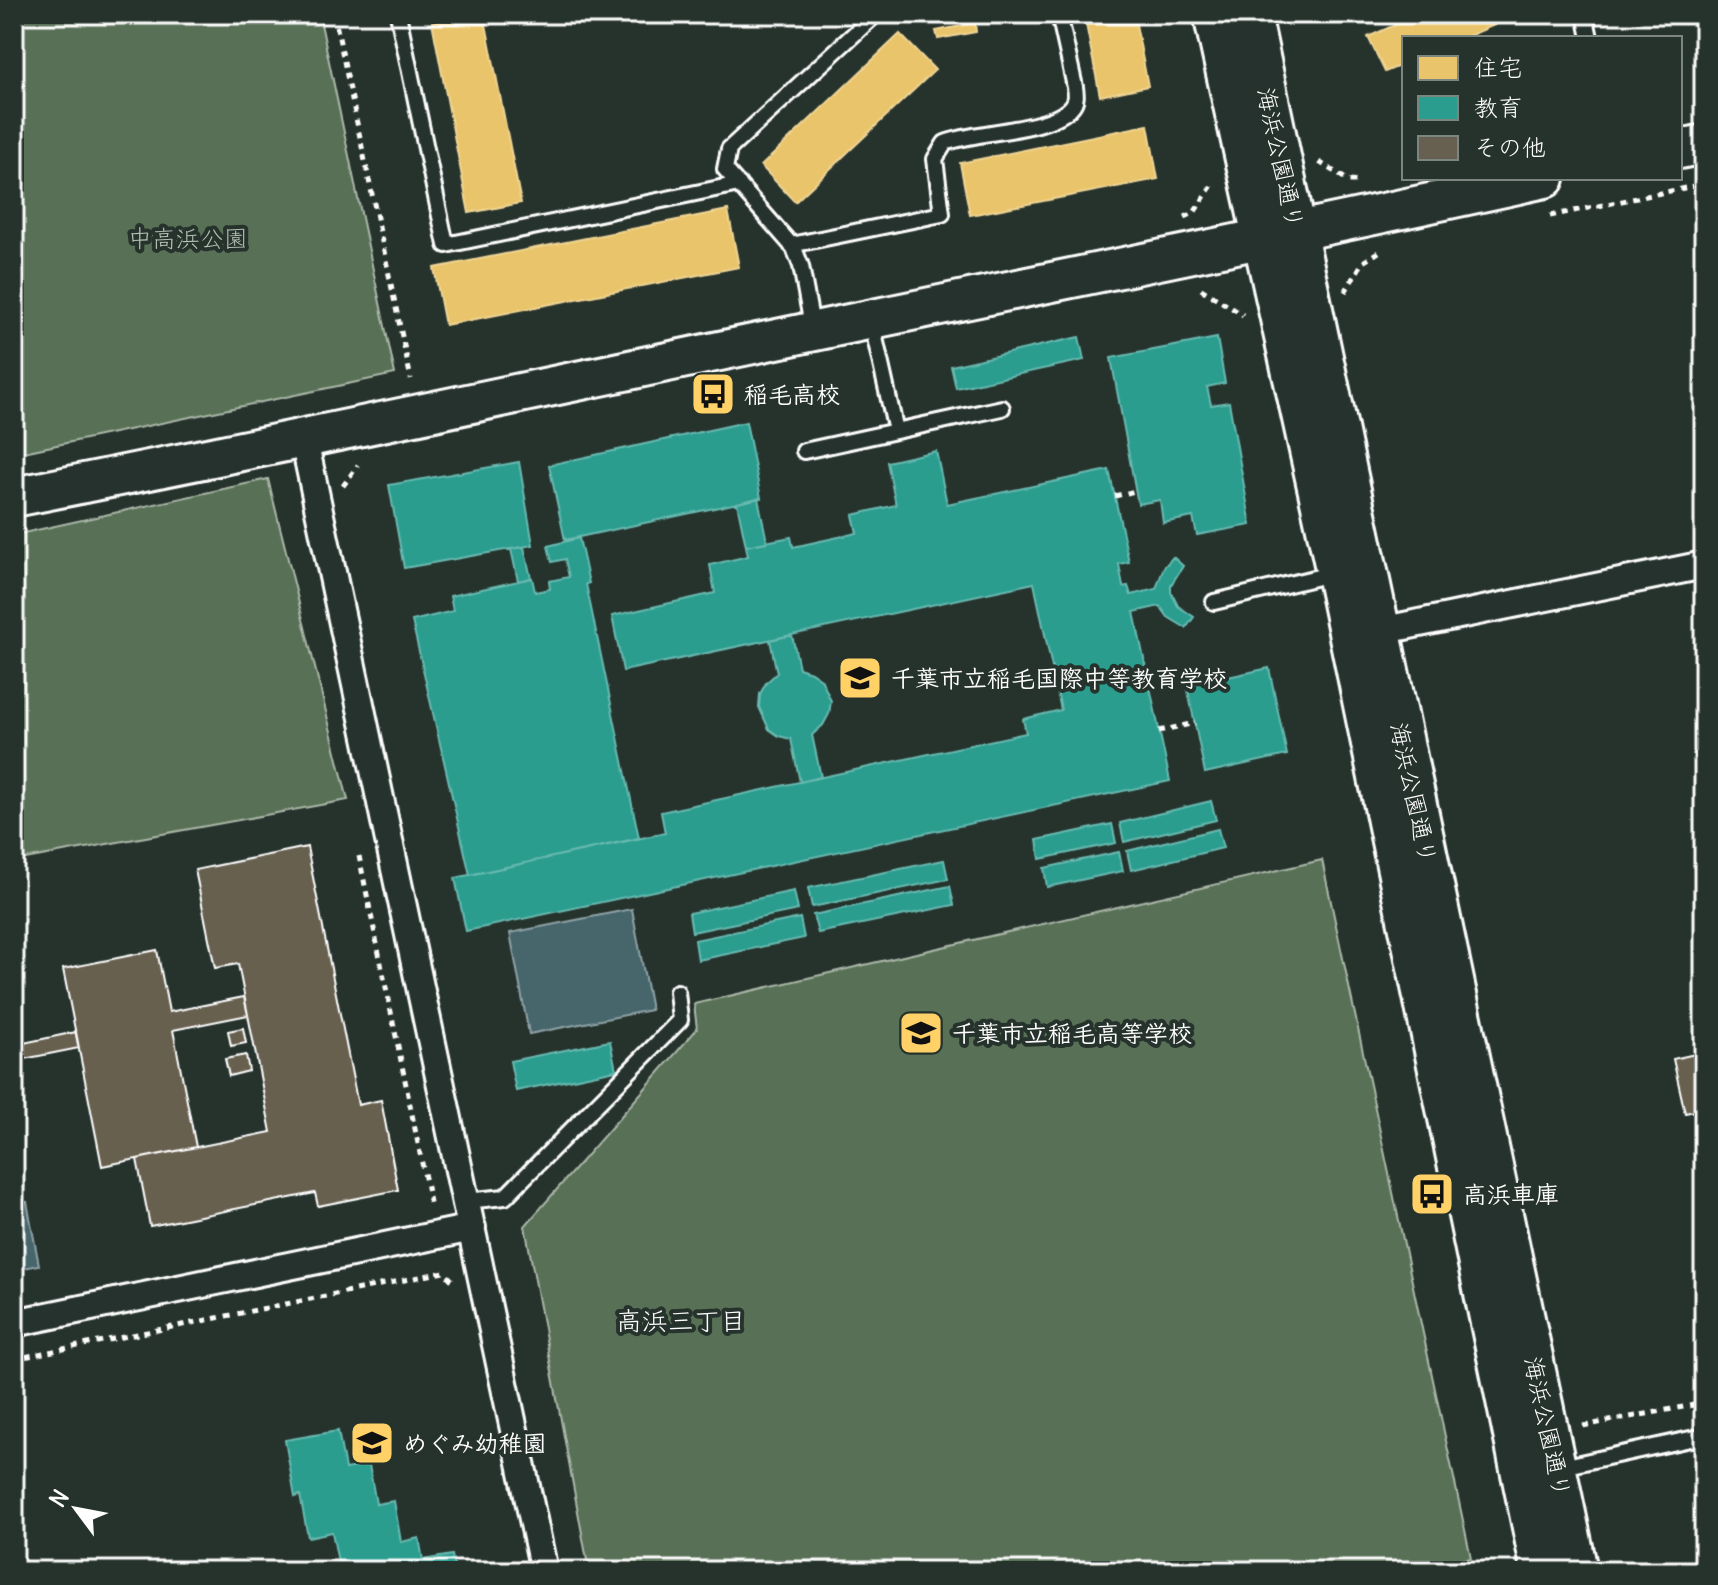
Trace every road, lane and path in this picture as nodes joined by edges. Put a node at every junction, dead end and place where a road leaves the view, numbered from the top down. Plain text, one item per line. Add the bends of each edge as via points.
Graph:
1 (334, 14) edge
2 (398, 14) edge
3 (876, 14) edge
4 (1059, 14) edge
5 (1213, 14) edge
6 (1251, 14) edge
7 (1585, 14) edge
8 (1590, 36) edge
9 (1704, 144) edge
10 (1682, 149) edge
11 (1312, 157) dead end
12 (1219, 174) dead end
13 (1536, 180) edge
14 (1363, 181) dead end
15 (739, 184) junction
16 (1704, 184) edge
17 (1548, 216) dead end
18 (1178, 220) dead end
19 (1279, 237) junction
20 (791, 245) junction
21 (1393, 249) dead end
22 (1194, 289) dead end
23 (1340, 299) dead end
24 (871, 320) junction
25 (1252, 326) dead end
26 (813, 332) junction
27 (411, 379) dead end
28 (1002, 408) dead end
29 (896, 431) junction
30 (304, 440) junction
31 (804, 451) dead end
32 (362, 462) dead end
33 (1135, 491) dead end
34 (1115, 496) dead end
35 (14, 497) edge
36 (342, 497) dead end
37 (1704, 565) edge
38 (1336, 573) junction
39 (1214, 602) dead end
40 (1380, 631) junction
41 (1195, 723) dead end
42 (1159, 731) dead end
43 (357, 847) dead end
44 (677, 992) dead end
45 (466, 1201) junction
46 (432, 1212) dead end
47 (472, 1228) junction
48 (457, 1296) dead end
49 (14, 1323) edge
50 (14, 1359) edge
51 (1704, 1403) edge
52 (1576, 1424) dead end
53 (1704, 1436) edge
54 (1539, 1472) junction
55 (544, 1571) edge
56 (1541, 1571) edge
57 (1578, 1571) edge

1 - 27 path
2 - 15 lane via 446,245
3 - 15 lane via 729,149 725,169
4 - 20 lane via 1075,87 1072,106 1050,121 945,143 935,159 942,214
5 - 19 street, 海浜公園通り
6 - 19 street, 海浜公園通り
7 - 8 lane
9 - 10 street
11 - 14 path via 1349,181
12 - 18 path via 1194,213
13 - 19 street
15 - 20 lane
16 - 17 path
19 - 24 street
19 - 38 street, 海浜公園通り
19 - 40 street, 海浜公園通り
20 - 26 lane via 801,266
21 - 23 path via 1363,262
22 - 25 path via 1204,289
24 - 26 street
24 - 29 lane
26 - 30 street
28 - 29 lane
29 - 31 lane
30 - 35 street
30 - 45 street
32 - 36 path via 341,489
33 - 34 path
37 - 40 street
38 - 39 lane
38 - 54 street, 海浜公園通り
40 - 54 street, 海浜公園通り
41 - 42 path
43 - 46 path
44 - 45 lane via 680,1020 505,1197
45 - 47 street
47 - 49 street
47 - 55 street
48 - 50 path via 454,1281 444,1272
51 - 52 path
53 - 54 lane
54 - 56 street, 海浜公園通り
54 - 57 street, 海浜公園通り

